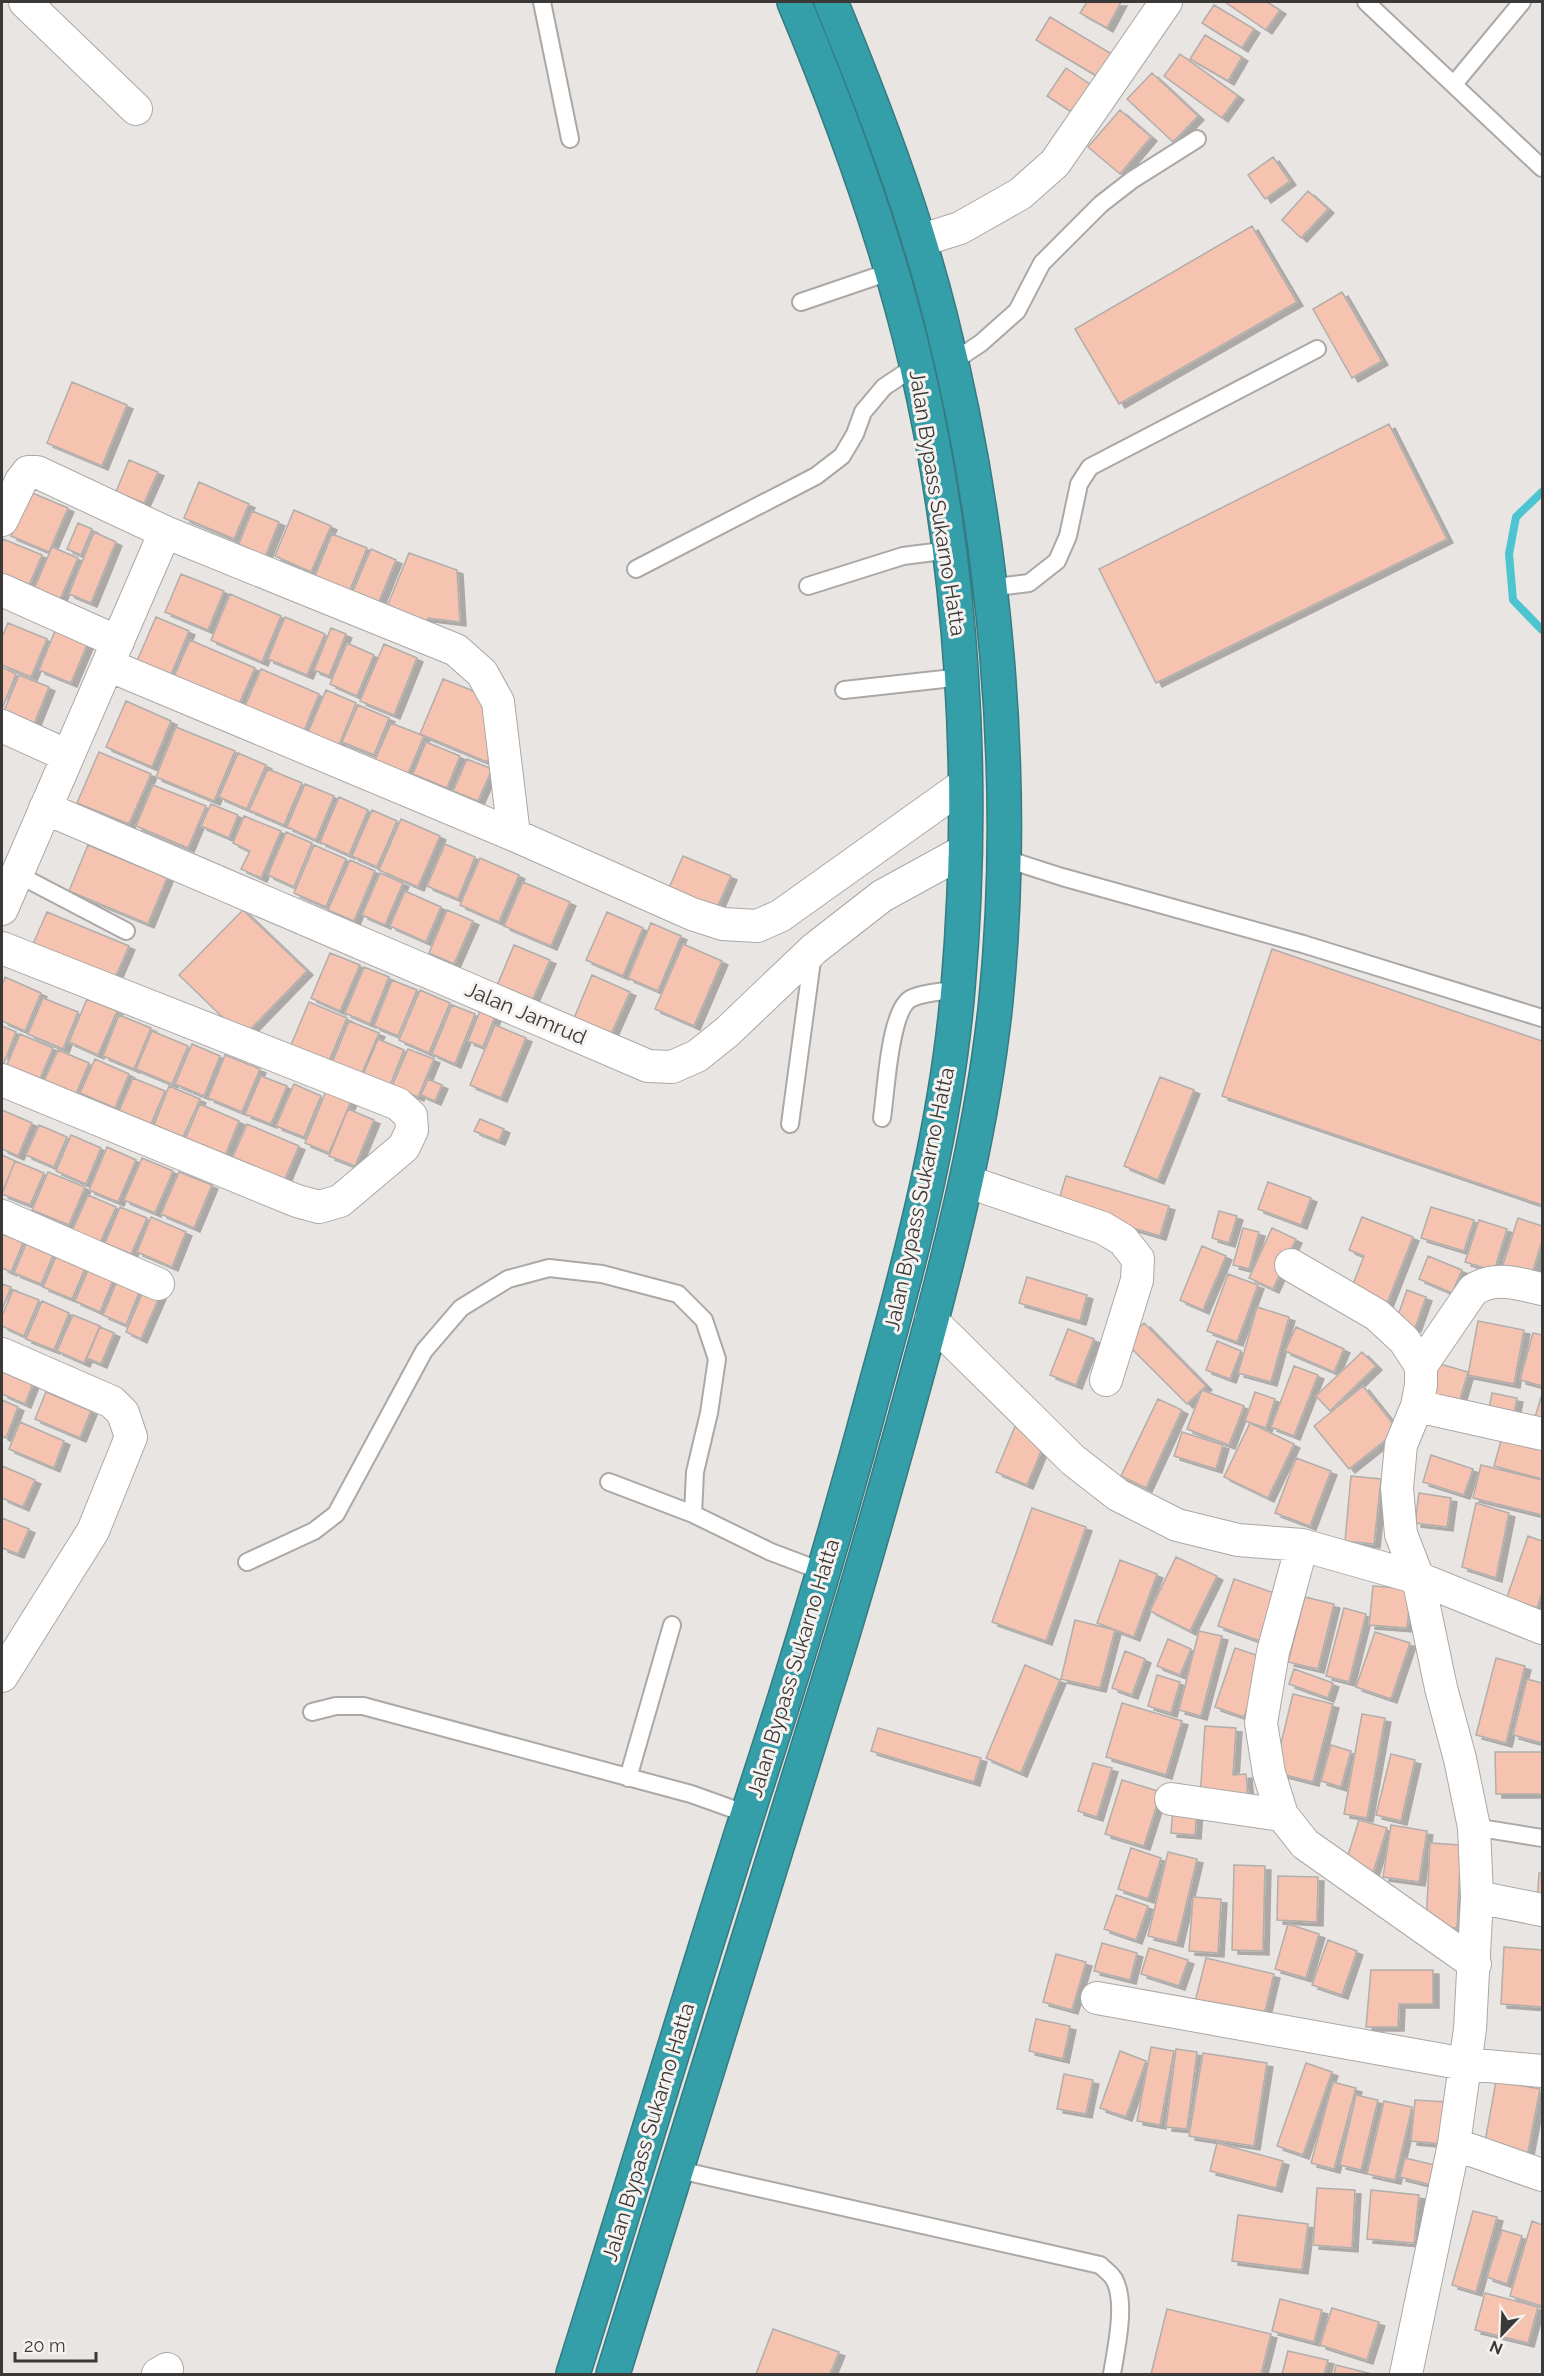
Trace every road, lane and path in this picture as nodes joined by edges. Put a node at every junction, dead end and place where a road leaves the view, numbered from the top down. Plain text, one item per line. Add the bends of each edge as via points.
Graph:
1 (25, 2) edge
2 (542, 2) edge
3 (794, 2) edge
4 (831, 2) edge
5 (1166, 2) edge
6 (1366, 2) edge
7 (1522, 2) edge
8 (1454, 84) junction
9 (136, 109) dead end
10 (570, 139) dead end
11 (1197, 139) dead end
12 (1542, 168) edge
13 (919, 241) junction
14 (892, 271) junction
15 (801, 302) dead end
16 (1317, 349) dead end
17 (951, 363) junction
18 (917, 365) junction
19 (2, 520) edge
20 (165, 532) junction
21 (950, 550) junction
22 (636, 569) dead end
23 (808, 586) dead end
24 (989, 588) junction
25 (2, 590) edge
26 (113, 654) junction
27 (962, 677) junction
28 (844, 690) dead end
29 (2, 726) edge
30 (68, 756) junction
31 (965, 784) junction
32 (45, 808) junction
33 (514, 835) junction
34 (964, 850) junction
35 (1003, 858) junction
36 (9, 870) edge
37 (2, 909) edge
38 (126, 932) dead end
39 (2, 948) edge
40 (814, 949) junction
41 (958, 989) junction
42 (1542, 1018) edge
43 (2, 1080) edge
44 (882, 1118) dead end
45 (790, 1124) dead end
46 (966, 1181) junction
47 (2, 1216) edge
48 (1291, 1265) dead end
49 (158, 1284) dead end
50 (1542, 1289) edge
51 (931, 1320) junction
52 (2, 1354) edge
53 (1421, 1366) junction
54 (1106, 1380) dead end
55 (1417, 1406) junction
56 (1542, 1434) edge
57 (609, 1482) dead end
58 (693, 1514) junction
59 (1302, 1545) junction
60 (247, 1562) dead end
61 (824, 1572) junction
62 (1418, 1578) junction
63 (672, 1625) dead end
64 (1542, 1628) edge
65 (2, 1676) edge
66 (312, 1712) dead end
67 (628, 1778) junction
68 (1171, 1799) dead end
69 (747, 1814) junction
70 (1282, 1815) junction
71 (1474, 1827) junction
72 (1542, 1838) edge
73 (1478, 1896) junction
74 (1542, 1911) edge
75 (1475, 1964) junction
76 (1097, 1998) dead end
77 (689, 2002) junction
78 (726, 2015) junction
79 (1465, 2064) junction
80 (1542, 2071) edge
81 (665, 2077) junction
82 (703, 2089) junction
83 (1454, 2144) junction
84 (679, 2170) junction
85 (1542, 2175) edge
86 (573, 2374) edge
87 (613, 2374) edge
88 (1112, 2374) edge
89 (1406, 2374) edge

1 - 9 street
2 - 10 lane
3 - 14 highway, Jalan Bypass Sukarno Hatta via 847,133
4 - 13 highway, Jalan Bypass Sukarno Hatta via 864,81
5 - 13 street via 1055,163 1020,194 960,228
6 - 8 lane
7 - 8 lane
8 - 12 lane
11 - 17 lane via 1101,204 1042,263 1017,311 1001,328
13 - 17 highway, Jalan Bypass Sukarno Hatta
14 - 15 lane
14 - 18 highway, Jalan Bypass Sukarno Hatta
16 - 24 lane via 1090,467 1078,484 1068,536 1057,561 1029,583
17 - 24 highway, Jalan Bypass Sukarno Hatta
18 - 21 highway, Jalan Bypass Sukarno Hatta
18 - 22 lane via 884,387 863,412 842,456 816,476
19 - 20 street via 21,481 28,472 37,472
20 - 26 street
20 - 33 street via 456,650 482,673 498,702
21 - 23 lane via 903,556
21 - 27 highway, Jalan Bypass Sukarno Hatta
24 - 35 highway, Jalan Bypass Sukarno Hatta via 1001,719
25 - 26 street
26 - 30 street
26 - 33 street
27 - 28 lane
27 - 31 highway, Jalan Bypass Sukarno Hatta
29 - 30 street
30 - 32 street
31 - 33 street via 780,916 757,926 723,924 692,914
31 - 34 highway, Jalan Bypass Sukarno Hatta
32 - 36 street
32 - 40 street, Jalan Jamrud via 648,1066 672,1067 697,1056
34 - 40 street, Jalan Jamrud via 882,896
34 - 41 highway, Jalan Bypass Sukarno Hatta
35 - 42 lane
35 - 46 highway, Jalan Bypass Sukarno Hatta via 995,1001
36 - 37 street
36 - 38 lane
39 - 43 street via 398,1104 411,1116 412,1130 404,1147 340,1201 319,1207
40 - 45 lane
41 - 44 lane via 911,998 902,1007 895,1023
41 - 61 highway, Jalan Bypass Sukarno Hatta via 941,1118 921,1209
46 - 51 highway, Jalan Bypass Sukarno Hatta
46 - 54 street via 1103,1228 1123,1240 1138,1259 1137,1280
47 - 49 street
48 - 53 street via 1377,1315 1404,1340
50 - 53 street via 1508,1281 1485,1282 1473,1290
51 - 59 street via 1073,1460 1118,1495 1177,1525 1238,1540
51 - 78 highway, Jalan Bypass Sukarno Hatta via 862,1570
52 - 65 street via 112,1402 123,1413 131,1437 93,1532
53 - 55 street
55 - 56 street
55 - 62 street via 1401,1445 1397,1488 1401,1533
57 - 58 lane
58 - 60 lane via 695,1472 717,1359 704,1320 678,1294 602,1274 549,1268 508,1279 461,1308 424,1351 336,1514 314,1531
58 - 61 lane via 771,1552
59 - 62 street
59 - 70 street via 1273,1652 1262,1723 1269,1773
61 - 69 highway, Jalan Bypass Sukarno Hatta
62 - 64 street
62 - 71 street
63 - 67 lane
66 - 67 lane via 336,1706 363,1706
67 - 69 lane
68 - 70 street
69 - 77 highway, Jalan Bypass Sukarno Hatta
70 - 75 street via 1305,1844
71 - 72 lane
71 - 73 street
73 - 74 street
73 - 75 street
75 - 79 street
76 - 79 street
77 - 78 highway via 689,2024 699,2034 717,2029
77 - 81 highway, Jalan Bypass Sukarno Hatta
78 - 82 highway, Jalan Bypass Sukarno Hatta
79 - 80 street
79 - 83 street
81 - 82 highway via 675,2064 690,2059 702,2071
81 - 86 highway, Jalan Bypass Sukarno Hatta
82 - 84 highway, Jalan Bypass Sukarno Hatta
83 - 85 street
83 - 89 street
84 - 87 highway, Jalan Bypass Sukarno Hatta
84 - 88 lane via 1100,2265 1114,2278 1120,2298

